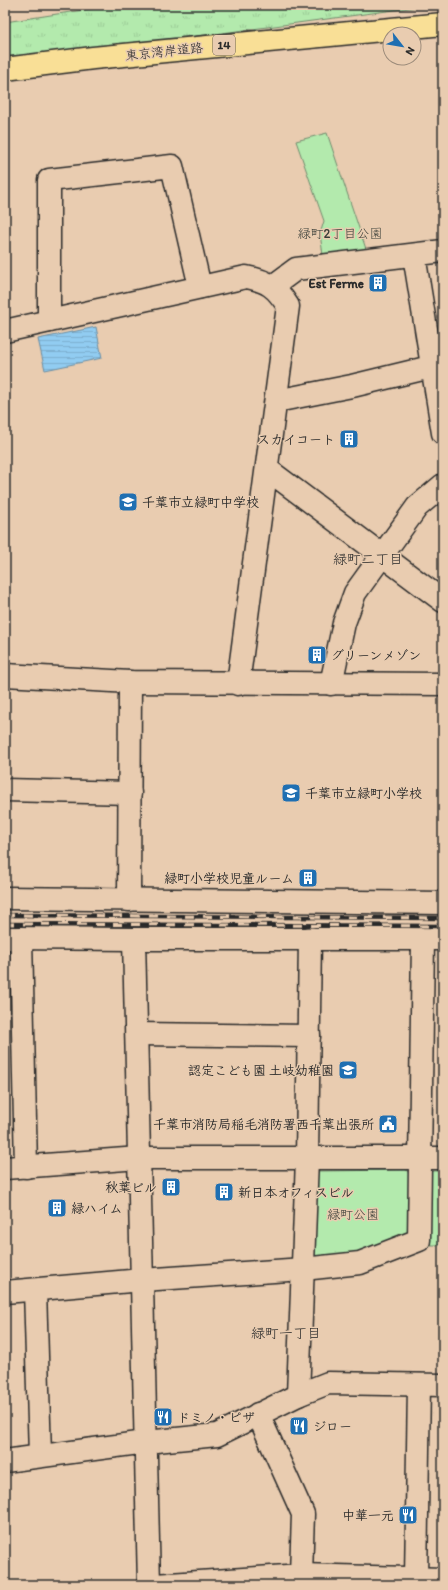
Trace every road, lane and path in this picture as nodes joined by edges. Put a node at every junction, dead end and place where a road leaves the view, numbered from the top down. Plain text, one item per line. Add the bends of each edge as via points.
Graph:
1 (443, 24) edge
2 (5, 69) edge
3 (443, 251) edge
4 (414, 255) junction
5 (273, 286) junction
6 (200, 287) junction
7 (48, 321) junction
8 (5, 331) edge
9 (437, 366) edge
10 (276, 401) junction
11 (443, 433) edge
12 (267, 468) junction
13 (443, 485) edge
14 (382, 555) junction
15 (443, 602) edge
16 (5, 675) edge
17 (130, 682) junction
18 (238, 684) junction
19 (331, 684) junction
20 (443, 684) edge
21 (5, 790) edge
22 (130, 793) junction
23 (5, 898) edge
24 (129, 900) junction
25 (443, 903) edge
26 (13, 938) edge
27 (310, 938) junction
28 (134, 939) junction
29 (433, 939) edge
30 (136, 1034) junction
31 (309, 1036) junction
32 (139, 1158) junction
33 (421, 1158) junction
34 (443, 1158) edge
35 (307, 1159) junction
36 (16, 1167) edge
37 (303, 1269) junction
38 (142, 1280) junction
39 (35, 1290) junction
40 (5, 1292) edge
41 (419, 1385) junction
42 (443, 1385) edge
43 (298, 1395) junction
44 (258, 1414) junction
45 (146, 1442) junction
46 (40, 1455) junction
47 (5, 1460) edge
48 (301, 1575) junction
49 (416, 1579) junction
50 (443, 1579) edge
51 (150, 1585) edge
52 (155, 1585) edge

1 - 2 highway, 東京湾岸道路 / 14
3 - 4 street
4 - 5 street via 296,269
4 - 9 street
5 - 6 street via 246,277
5 - 10 street via 288,306
6 - 7 street
6 - 7 street via 172,166 49,180
7 - 8 street
9 - 10 street
9 - 11 street
10 - 12 street
12 - 14 street
12 - 18 street
13 - 14 street via 417,507
14 - 15 street
14 - 19 street via 355,593 344,623
16 - 17 street
17 - 18 street
17 - 22 street
18 - 19 street
19 - 20 street
21 - 22 street
22 - 24 street
23 - 24 street
24 - 25 street
26 - 28 street
26 - 36 street
27 - 28 street
27 - 29 street
27 - 31 street
28 - 30 street
29 - 33 street
30 - 31 street
30 - 32 street
31 - 35 street
32 - 35 street
32 - 36 street
32 - 38 street
33 - 34 street
33 - 35 street
33 - 37 street via 419,1240 360,1263
35 - 37 street
37 - 38 street
37 - 43 street
38 - 39 street
38 - 45 street
39 - 40 street
39 - 46 street
41 - 42 street
41 - 43 street via 328,1383
41 - 49 street
43 - 44 street
44 - 45 street via 217,1435
44 - 48 street via 303,1514
45 - 46 street
45 - 51 street
46 - 47 street
48 - 49 street
48 - 52 street
49 - 50 street

